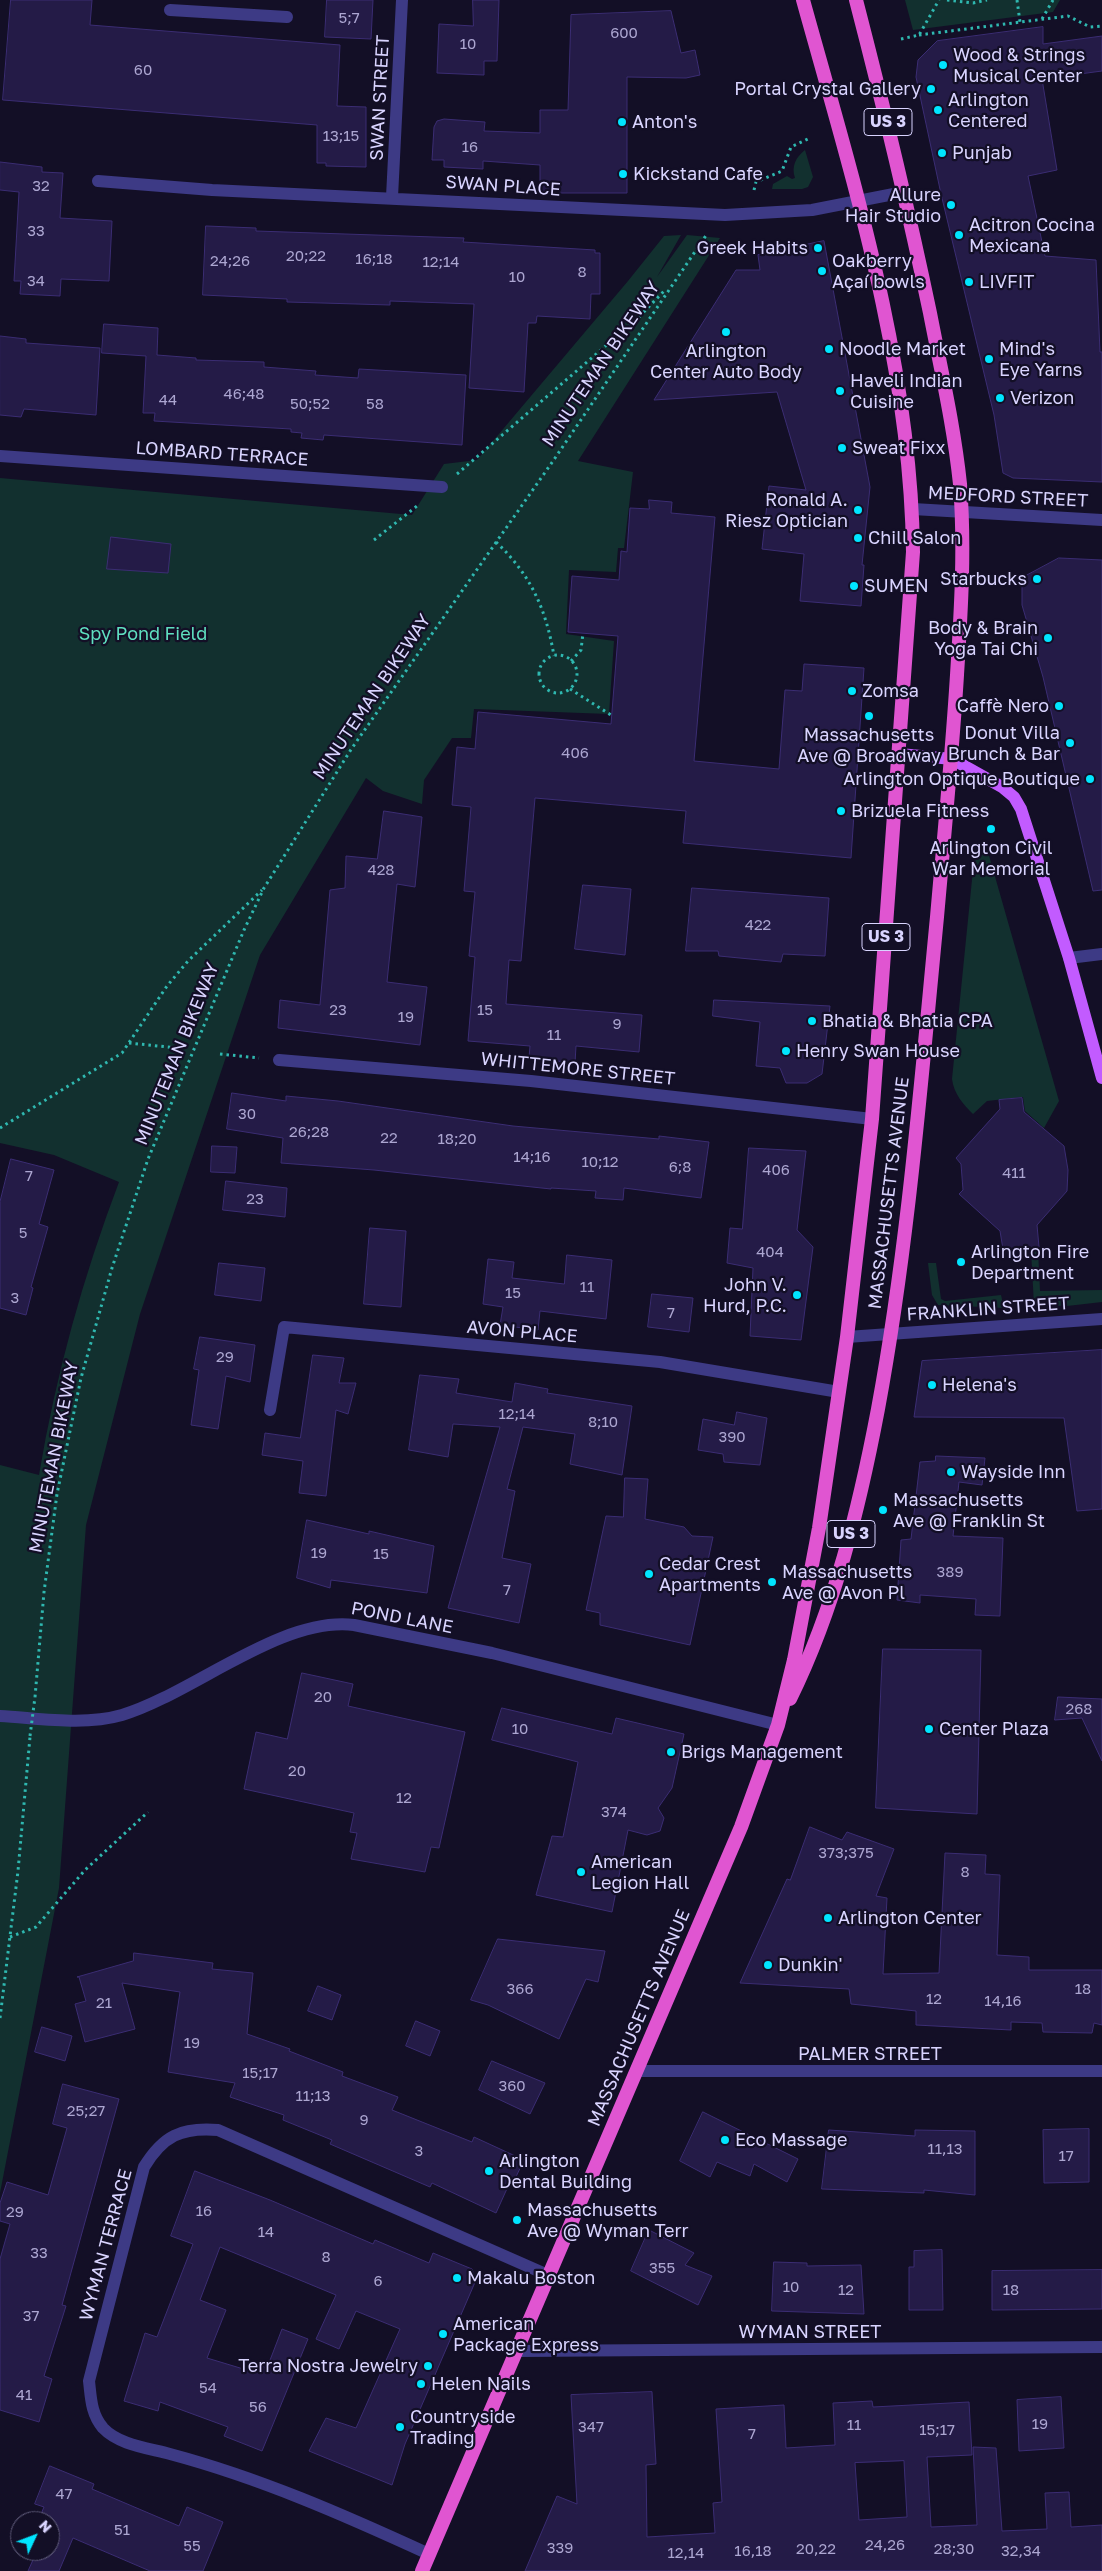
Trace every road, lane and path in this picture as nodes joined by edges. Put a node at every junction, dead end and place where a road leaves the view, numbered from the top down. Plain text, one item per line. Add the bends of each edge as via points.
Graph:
1 (402, 0) edge
2 (803, 0) edge
3 (856, 0) edge
4 (939, 0) edge
5 (947, 0) edge
6 (987, 0) edge
7 (1017, 0) edge
8 (1053, 0) edge
9 (170, 10) dead end
10 (287, 16) dead end
11 (1042, 18) junction
12 (1020, 22) junction
13 (1102, 26) edge
14 (919, 35) junction
15 (901, 39) dead end
16 (810, 138) dead end
17 (98, 181) dead end
18 (754, 190) dead end
19 (904, 192) junction
20 (392, 197) junction
21 (858, 202) junction
22 (710, 229) dead end
23 (671, 284) junction
24 (0, 456) edge
25 (442, 487) junction
26 (913, 509) junction
27 (962, 511) junction
28 (1102, 520) edge
29 (374, 540) dead end
30 (496, 542) junction
31 (583, 633) dead end
32 (554, 656) junction
33 (572, 661) junction
34 (570, 689) junction
35 (612, 715) dead end
36 (900, 754) junction
37 (952, 759) junction
38 (264, 888) junction
39 (1102, 954) edge
40 (1069, 958) junction
41 (130, 1043) junction
42 (178, 1048) dead end
43 (220, 1054) dead end
44 (244, 1056) dead end
45 (279, 1060) dead end
46 (1102, 1078) edge
47 (872, 1119) junction
48 (0, 1128) edge
49 (1102, 1319) edge
50 (892, 1334) junction
51 (847, 1337) junction
52 (839, 1392) junction
53 (270, 1410) dead end
54 (0, 1716) edge
55 (778, 1724) junction
56 (148, 1812) dead end
57 (10, 1937) junction
58 (0, 2018) edge
59 (637, 2071) junction
60 (1102, 2071) edge
61 (550, 2276) junction
62 (1102, 2347) edge
63 (518, 2352) junction
64 (429, 2554) junction
65 (422, 2571) edge

1 - 20 street, SWAN STREET
2 - 21 highway, MASSACHUSETTS AVENUE / US 3
3 - 19 highway, MASSACHUSETTS AVENUE / US 3
4 - 14 path
5 - 6 path via 973,4
7 - 12 path
8 - 11 path
9 - 10 street
11 - 12 path
11 - 13 path via 1068,16 1090,27
12 - 14 path
14 - 15 path
16 - 18 path via 791,147 782,171 756,182
17 - 20 street, SWAN PLACE via 212,190
19 - 21 street, SWAN PLACE
19 - 27 highway, MASSACHUSETTS AVENUE / US 3 via 947,395
20 - 21 street, SWAN PLACE via 725,214 812,210
21 - 26 highway, MASSACHUSETTS AVENUE / US 3 via 903,412
22 - 23 path, MINUTEMAN BIKEWAY
23 - 25 path via 638,318
23 - 30 path, MINUTEMAN BIKEWAY
24 - 25 street, LOMBARD TERRACE
25 - 29 path
26 - 27 street, MEDFORD STREET
26 - 36 highway, MASSACHUSETTS AVENUE / US 3 via 912,591
27 - 28 street, MEDFORD STREET
27 - 37 highway, MASSACHUSETTS AVENUE / US 3 via 963,586
30 - 32 path via 521,568 535,590
30 - 38 path, MINUTEMAN BIKEWAY via 396,683
31 - 33 path via 581,650
32 - 33 path
32 - 34 path via 541,666 541,683 556,693
33 - 34 path via 577,675
34 - 35 path
36 - 37 main road
36 - 47 highway, MASSACHUSETTS AVENUE / US 3
37 - 40 main road via 1002,787 1021,809
37 - 50 highway, MASSACHUSETTS AVENUE / US 3 via 918,1114
38 - 41 path via 167,986
38 - 57 path, MINUTEMAN BIKEWAY, bridge via 148,1159 81,1378 57,1494 44,1592
39 - 40 street
40 - 46 main road
41 - 42 path
41 - 48 path via 107,1064
43 - 44 path
45 - 47 street, WHITTEMORE STREET via 541,1082
47 - 51 highway, MASSACHUSETTS AVENUE / US 3
49 - 50 street, FRANKLIN STREET
50 - 51 street, FRANKLIN STREET
50 - 55 highway, MASSACHUSETTS AVENUE / US 3 via 862,1486 832,1600 808,1662
51 - 52 highway, MASSACHUSETTS AVENUE / US 3
52 - 53 street, AVON PLACE via 660,1362 284,1327
52 - 55 highway, MASSACHUSETTS AVENUE / US 3 via 807,1596
54 - 55 street, POND LANE via 77,1719 122,1715 294,1633 333,1623 492,1653
55 - 59 highway, MASSACHUSETTS AVENUE / US 3 via 741,1827
56 - 57 path via 85,1870 36,1928
57 - 58 path, MINUTEMAN BIKEWAY
59 - 60 street, PALMER STREET
59 - 61 highway, MASSACHUSETTS AVENUE / US 3
61 - 63 highway, MASSACHUSETTS AVENUE / US 3
61 - 64 street, WYMAN TERRACE via 218,2130 196,2128 173,2135 155,2148 144,2167 89,2381 92,2408 103,2428 123,2441 203,2463 308,2500
62 - 63 street, WYMAN STREET
63 - 64 highway, MASSACHUSETTS AVENUE / US 3
64 - 65 highway, MASSACHUSETTS AVENUE / US 3

